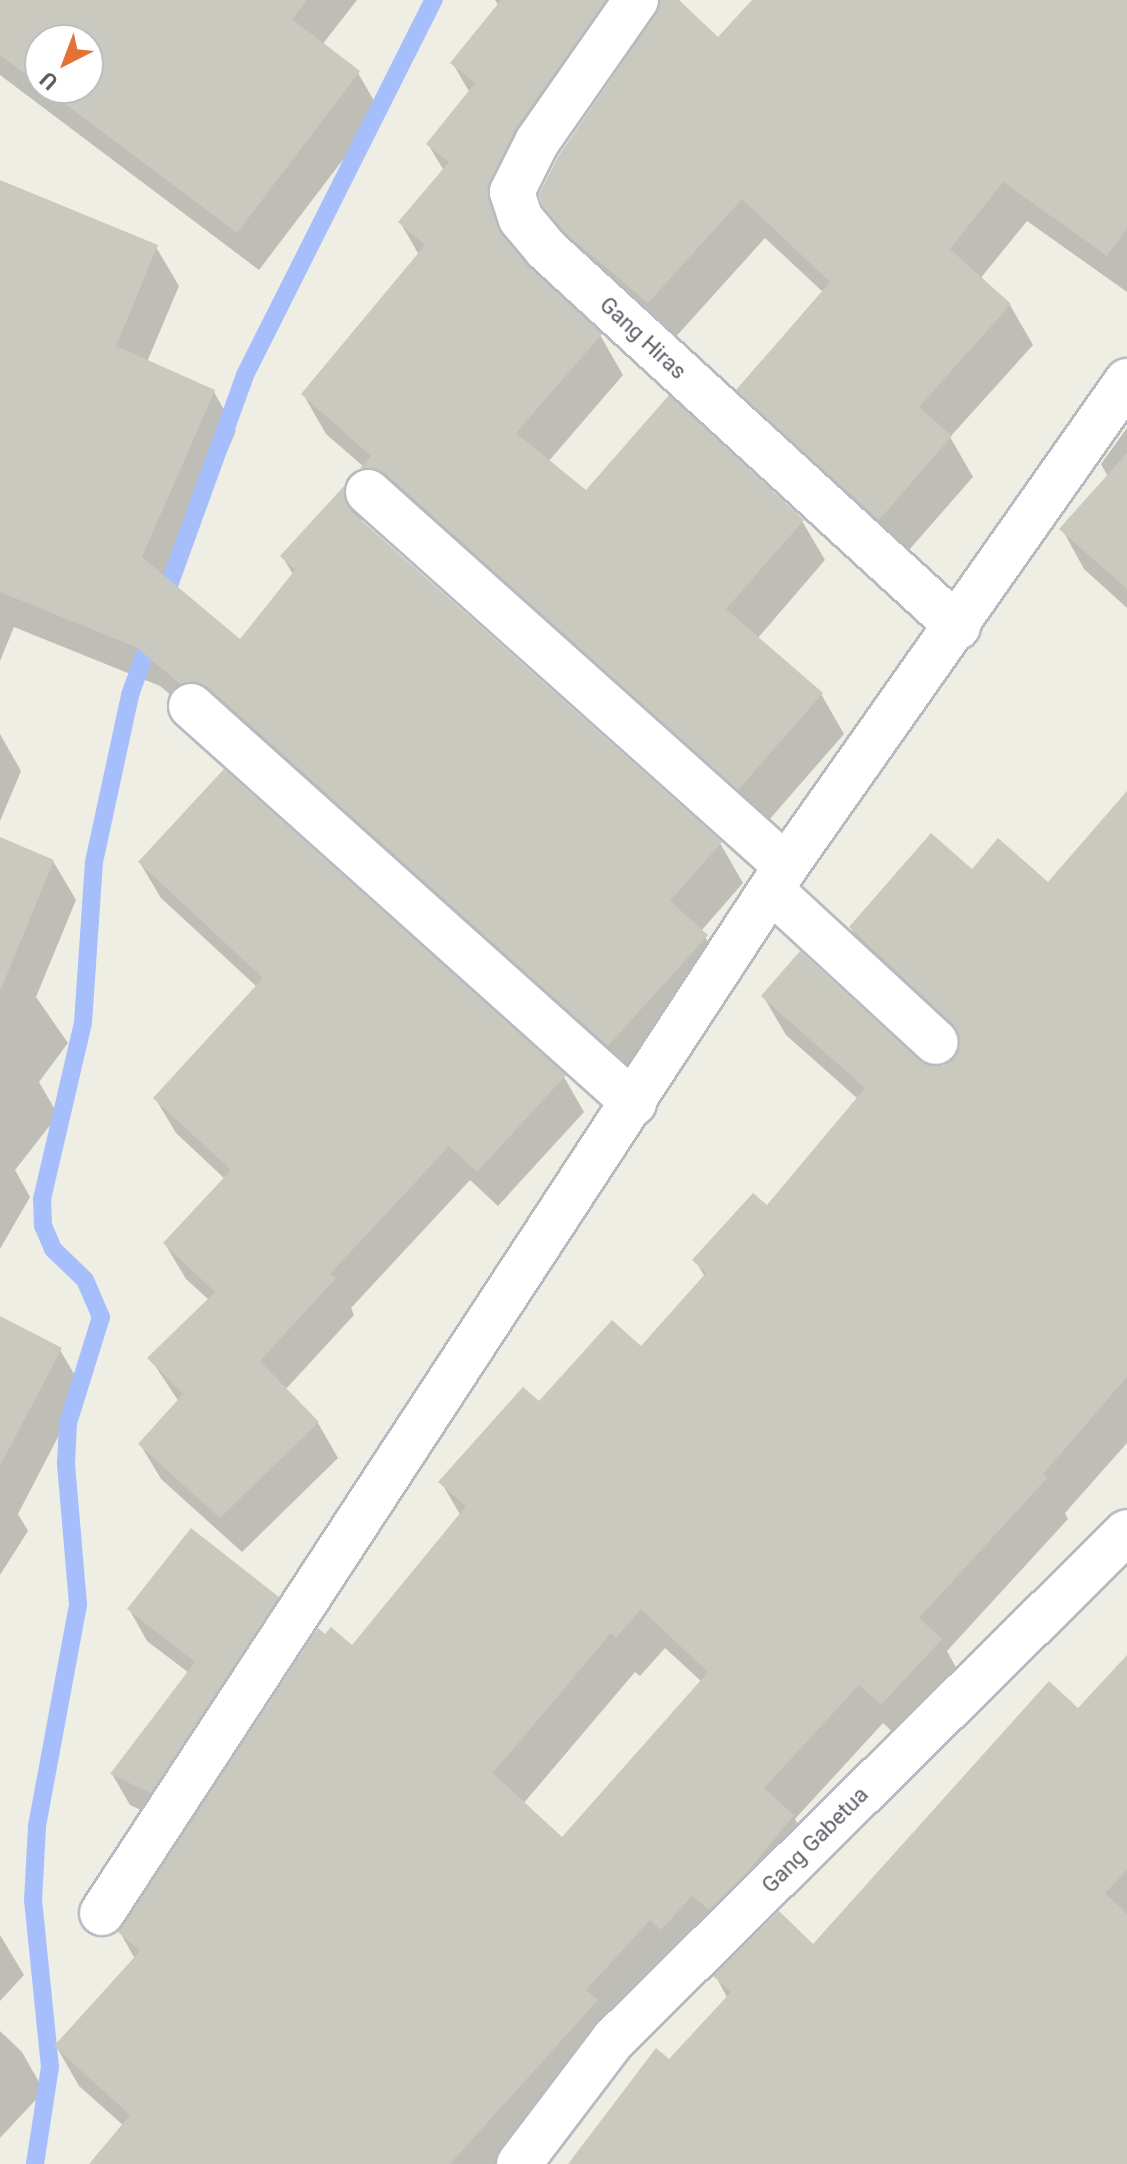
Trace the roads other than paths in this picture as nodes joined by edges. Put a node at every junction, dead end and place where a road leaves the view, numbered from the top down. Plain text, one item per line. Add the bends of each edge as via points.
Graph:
1 (636, 0) edge
2 (1127, 381) edge
3 (368, 492) dead end
4 (958, 627) junction
5 (191, 706) dead end
6 (779, 878) junction
7 (936, 1042) dead end
8 (634, 1103) junction
9 (1119, 1557) edge
10 (102, 1913) dead end
11 (519, 2164) edge

1 - 4 street, Gang Hiras via 537,142 512,192 521,219 546,249
2 - 4 street
3 - 6 street
4 - 6 street
5 - 8 street
6 - 7 street
6 - 8 street
8 - 10 street
9 - 11 street, Gang Gabetua via 614,2039

